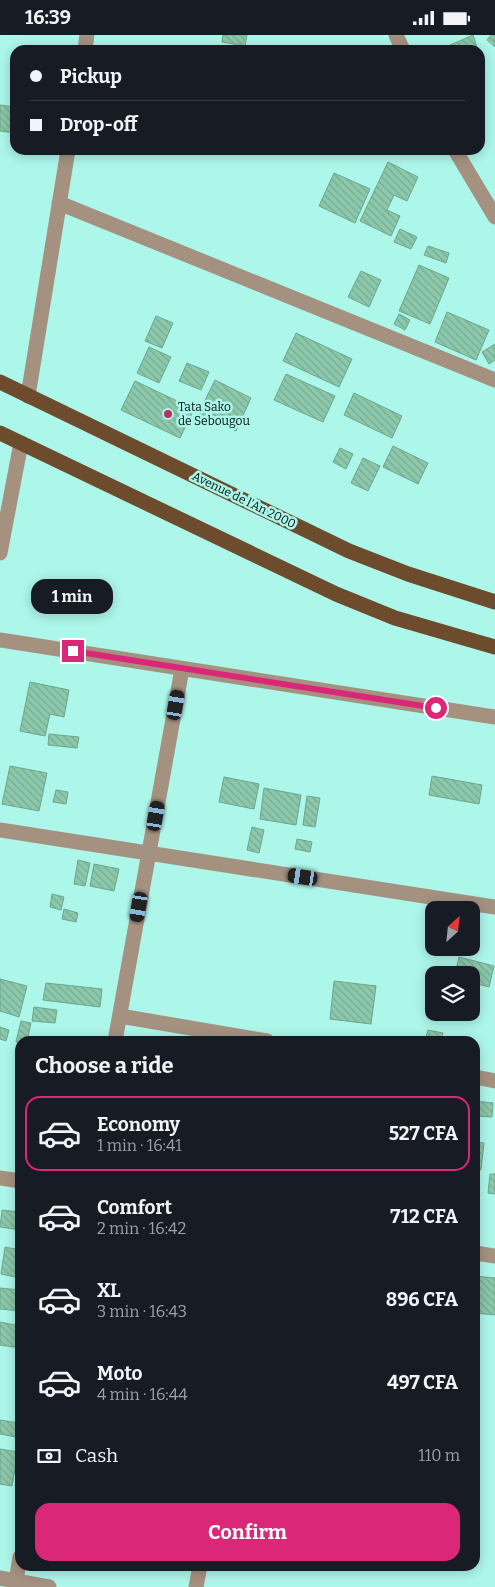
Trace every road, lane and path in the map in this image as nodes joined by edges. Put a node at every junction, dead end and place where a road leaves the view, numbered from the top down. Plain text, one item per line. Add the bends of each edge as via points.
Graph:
1 (67, 155) edge
2 (458, 155) edge
3 (59, 203) junction
4 (495, 217) edge
5 (495, 380) edge
6 (0, 382) edge
7 (28, 396) junction
8 (0, 433) edge
9 (21, 443) junction
10 (0, 553) edge
11 (495, 603) edge
12 (0, 640) edge
13 (495, 647) edge
14 (182, 669) junction
15 (495, 717) edge
16 (0, 830) edge
17 (149, 853) junction
18 (495, 907) edge
19 (120, 1016) junction
20 (116, 1036) edge
21 (238, 1036) edge
22 (480, 1078) edge
23 (495, 1081) edge
24 (0, 1178) edge
25 (15, 1180) edge
26 (480, 1254) edge
27 (495, 1256) edge
28 (17, 1571) edge
29 (199, 1571) edge
30 (0, 1578) edge
31 (15, 1584) edge
32 (49, 1587) edge
33 (196, 1587) edge

1 - 3 street
2 - 4 street
3 - 5 street
3 - 7 street
6 - 7 main road, Avenue de l'An 2000
7 - 11 main road, Avenue de l'An 2000 via 349,551
8 - 9 main road
9 - 10 street
9 - 13 main road via 336,595 395,618
12 - 14 street
14 - 15 street
14 - 17 street
16 - 17 street
17 - 18 street
17 - 19 street
19 - 20 street
19 - 21 street
22 - 23 street
24 - 25 street
26 - 27 street
28 - 31 street
29 - 33 street
30 - 31 street
31 - 32 street

